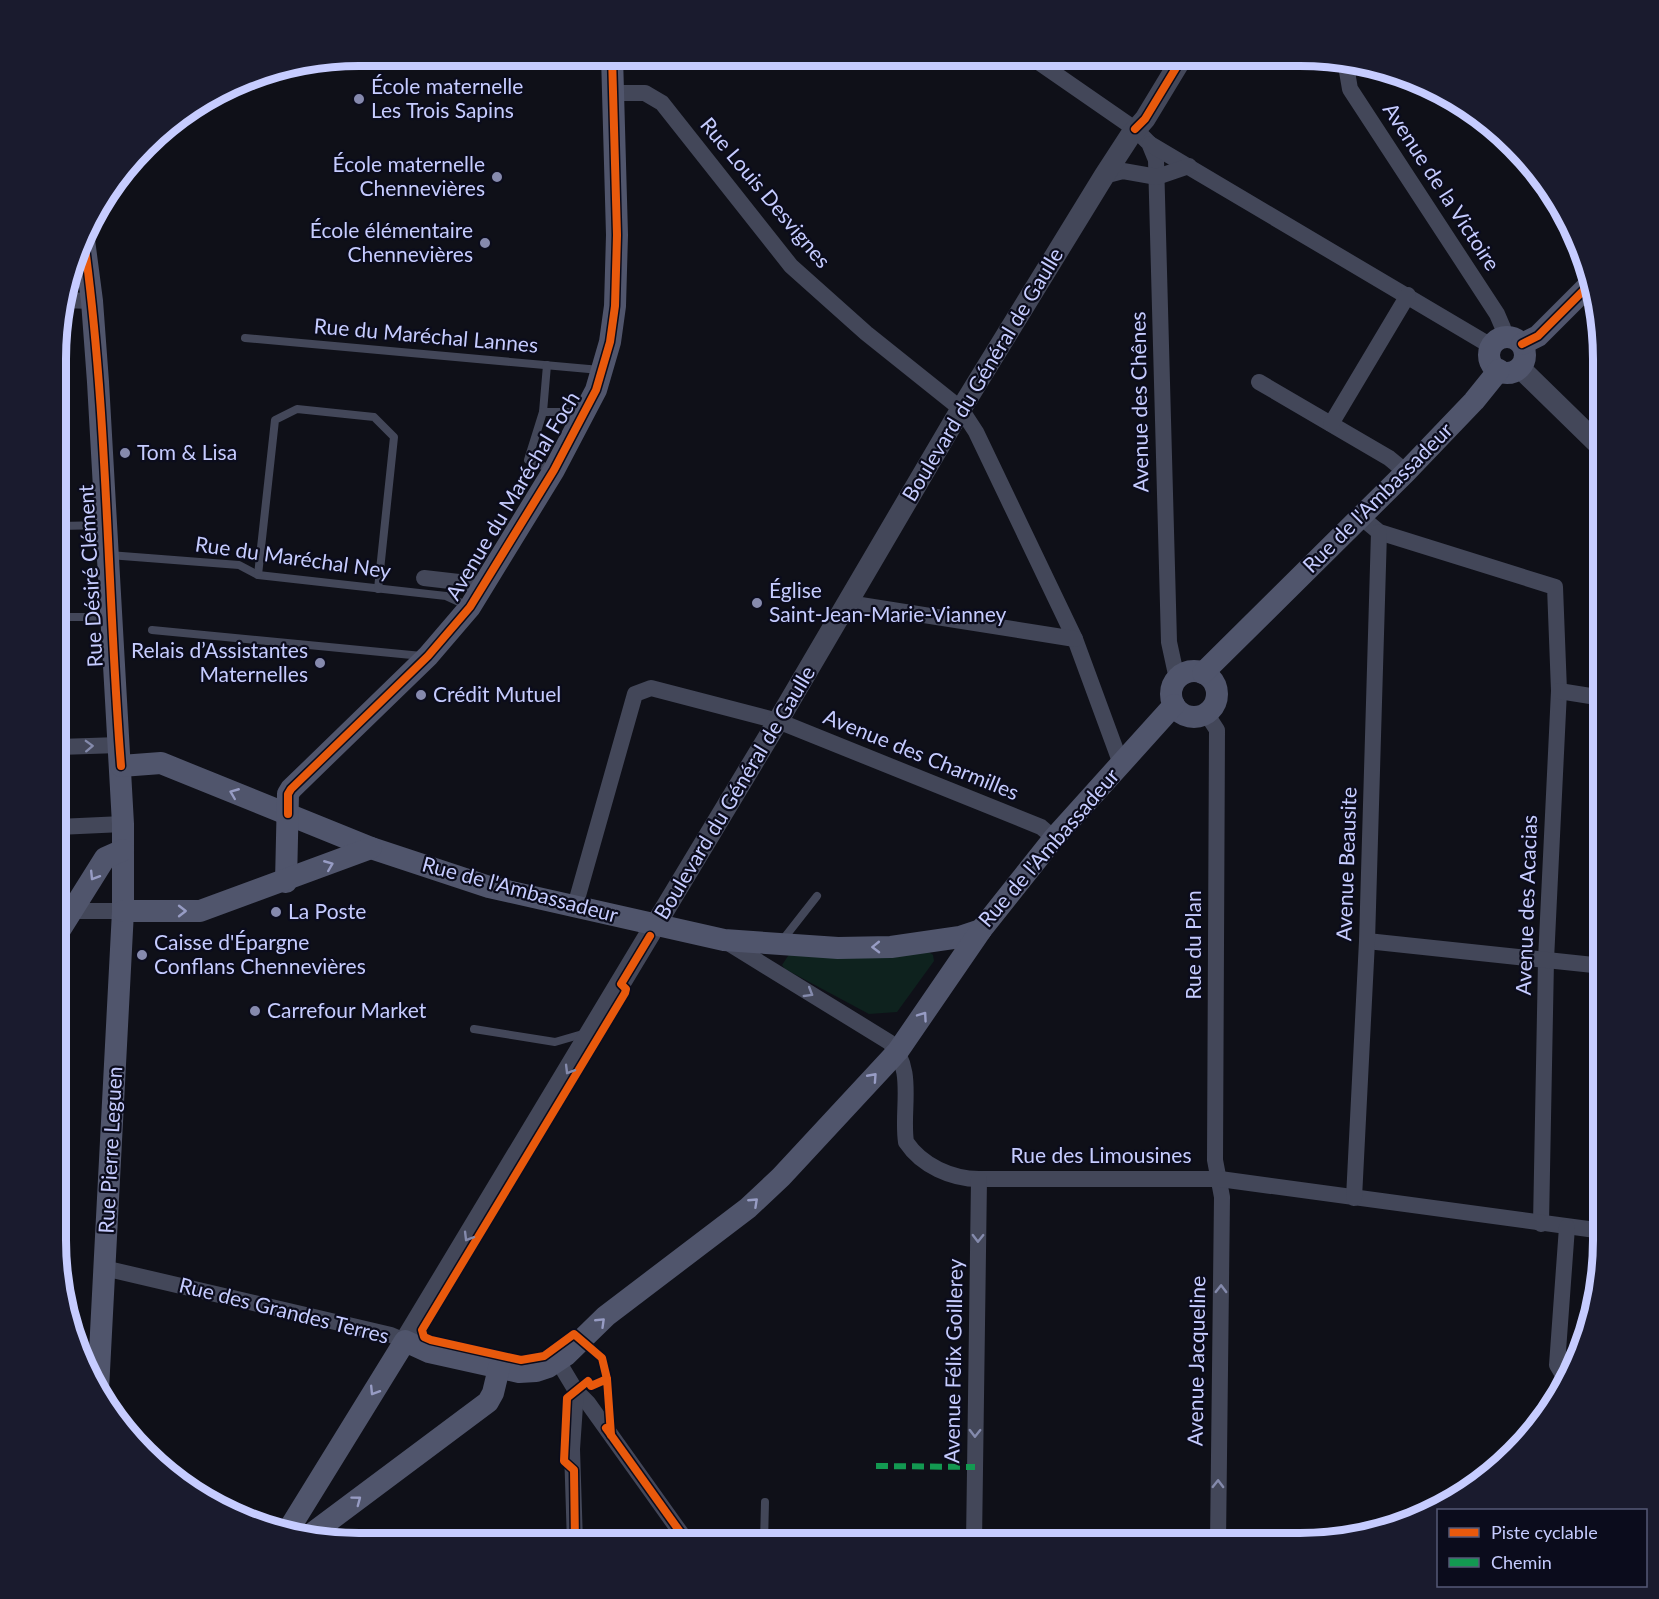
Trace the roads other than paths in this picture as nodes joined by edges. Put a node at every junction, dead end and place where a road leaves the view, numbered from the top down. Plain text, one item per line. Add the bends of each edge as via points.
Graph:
1 (612, 66) edge
2 (1044, 66) edge
3 (1177, 66) edge
4 (1347, 70) edge
5 (614, 93) junction
6 (1142, 136) junction
7 (1189, 166) junction
8 (1104, 176) junction
9 (1156, 177) junction
10 (86, 254) edge
11 (1584, 290) edge
12 (1408, 295) junction
13 (72, 300) edge
14 (92, 301) junction
15 (245, 338) dead end
16 (1505, 343) junction
17 (547, 364) junction
18 (1509, 369) junction
19 (603, 370) junction
20 (1259, 382) dead end
21 (961, 409) junction
22 (543, 412) junction
23 (585, 412) junction
24 (1330, 424) junction
25 (1593, 440) edge
26 (554, 470) junction
27 (1406, 472) junction
28 (1361, 517) junction
29 (106, 525) junction
30 (66, 526) edge
31 (1379, 532) junction
32 (108, 555) junction
33 (258, 575) junction
34 (424, 578) dead end
35 (485, 585) junction
36 (378, 589) junction
37 (848, 603) junction
38 (470, 607) junction
39 (66, 617) edge
40 (111, 617) junction
41 (152, 630) dead end
42 (1075, 639) junction
43 (428, 656) junction
44 (1203, 673) junction
45 (1177, 679) junction
46 (1559, 692) junction
47 (1593, 697) edge
48 (1174, 705) junction
49 (1206, 713) junction
50 (778, 721) junction
51 (66, 748) edge
52 (120, 755) junction
53 (1120, 764) junction
54 (288, 814) junction
55 (123, 824) junction
56 (66, 828) edge
57 (1054, 838) junction
58 (371, 848) junction
59 (123, 850) junction
60 (286, 882) junction
61 (817, 896) dead end
62 (66, 906) edge
63 (575, 906) junction
64 (66, 907) edge
65 (123, 911) junction
66 (656, 926) junction
67 (981, 930) junction
68 (724, 940) junction
69 (934, 940) junction
70 (1367, 941) junction
71 (779, 945) junction
72 (1546, 960) junction
73 (1593, 965) edge
74 (772, 971) junction
75 (948, 981) junction
76 (474, 1029) dead end
77 (592, 1032) junction
78 (898, 1051) junction
79 (979, 1179) junction
80 (1220, 1179) junction
81 (1354, 1198) junction
82 (1540, 1224) junction
83 (1567, 1227) junction
84 (1593, 1230) edge
85 (104, 1268) junction
86 (405, 1341) junction
87 (90, 1357) edge
88 (558, 1361) junction
89 (500, 1368) junction
90 (1561, 1372) edge
91 (576, 1391) junction
92 (602, 1423) junction
93 (572, 1432) junction
94 (765, 1502) dead end
95 (299, 1526) edge
96 (302, 1527) edge
97 (575, 1533) edge
98 (681, 1533) edge
99 (764, 1533) edge
100 (974, 1533) edge
101 (1218, 1533) edge

1 - 5 main road, Avenue du Maréchal Foch
2 - 6 street
3 - 6 street, Boulevard du Général de Gaulle via 1145,119
4 - 16 street, Avenue de la Victoire via 1350,88 1497,314
5 - 19 main road, Avenue du Maréchal Foch via 615,306
5 - 21 street, Rue Louis Desvignes via 645,93 662,103 791,266
6 - 7 street via 1161,153
6 - 8 street, Boulevard du Général de Gaulle
6 - 9 street, Avenue des Chênes via 1156,160
7 - 9 street
7 - 12 street
8 - 9 street via 1123,171
8 - 21 street, Boulevard du Général de Gaulle
9 - 45 street, Avenue des Chênes via 1169,642
10 - 14 main road, Rue Désiré Clément
11 - 16 main road via 1538,336
12 - 16 street
12 - 24 street
13 - 14 street
14 - 29 main road, Rue Désiré Clément
15 - 17 lane, Rue du Maréchal Lannes
16 - 18 main road via 1491,363
16 - 18 main road via 1526,354
17 - 19 lane, Rue du Maréchal Lannes
17 - 22 lane
18 - 25 street
18 - 27 main road, Rue de l'Ambassadeur
19 - 23 main road, Avenue du Maréchal Foch
20 - 24 street
21 - 37 street, Boulevard du Général de Gaulle
21 - 42 street, Rue Louis Desvignes via 976,432
22 - 23 lane
22 - 26 lane via 528,460
23 - 26 main road, Avenue du Maréchal Foch
24 - 27 street
26 - 35 main road, Avenue du Maréchal Foch
27 - 28 main road, Rue de l'Ambassadeur
28 - 31 street
28 - 44 main road, Rue de l'Ambassadeur
29 - 30 lane
29 - 32 main road, Rue Désiré Clément
31 - 46 street, Avenue des Acacias via 1556,587
31 - 70 street, Avenue Beausite
32 - 33 lane, Rue du Maréchal Ney via 239,565
32 - 40 main road, Rue Désiré Clément
33 - 36 lane, Rue du Maréchal Ney
33 - 36 lane via 274,420 297,409 374,417 394,436
34 - 35 street
35 - 38 main road, Avenue du Maréchal Foch
36 - 38 lane, Rue du Maréchal Ney via 446,596
37 - 42 street
37 - 50 street, Boulevard du Général de Gaulle
38 - 43 main road, Avenue du Maréchal Foch
39 - 40 lane
40 - 52 main road, Rue Désiré Clément
41 - 43 lane
42 - 53 street, Rue Louis Desvignes
43 - 54 main road, Avenue du Maréchal Foch via 291,789
44 - 45 main road via 1189,672
44 - 49 main road via 1216,688 1215,702
45 - 48 main road via 1172,691
46 - 47 street
46 - 72 street, Avenue des Acacias
48 - 49 main road via 1192,717
48 - 53 main road, Rue de l'Ambassadeur
49 - 80 street, Rue du Plan via 1217,730 1215,1160
50 - 57 street, Avenue des Charmilles via 1041,827
50 - 63 street, Avenue des Charmilles via 651,688 635,694
50 - 66 street, Boulevard du Général de Gaulle
51 -> 52 street
54 -> 52 main road, Rue de l'Ambassadeur via 161,763
52 - 55 main road, Rue Désiré Clément
53 - 57 main road, Rue de l'Ambassadeur
54 - 58 main road, Rue de l'Ambassadeur
54 - 60 main road, Avenue du Maréchal Foch
55 - 56 street
55 - 59 main road, Rue Pierre Leguen
57 - 67 main road, Rue de l'Ambassadeur
60 -> 58 main road
58 - 63 main road, Rue de l'Ambassadeur via 489,887
59 -> 62 main road via 105,858
59 - 65 main road, Rue Pierre Leguen
65 -> 60 main road via 200,911
61 - 71 lane
63 - 66 main road, Rue de l'Ambassadeur
64 - 65 street
65 - 85 main road, Rue Pierre Leguen
66 - 68 main road, Rue de l'Ambassadeur
66 - 77 street, Boulevard du Général de Gaulle
67 - 69 main road, Rue de l'Ambassadeur
67 - 75 main road
68 - 71 main road, Rue de l'Ambassadeur
68 - 74 street
69 -> 71 main road, Rue de l'Ambassadeur via 891,947
69 - 75 main road via 948,960
70 - 72 street
70 - 81 street, Avenue Beausite
71 - 74 street
72 - 73 street
72 - 82 street, Avenue des Acacias
74 -> 78 street
78 -> 75 main road
76 - 77 lane via 555,1042
77 -> 86 street, Boulevard du Général de Gaulle
78 - 79 street, Rue des Limousines via 906,1095 906,1143 944,1172 963,1179
88 -> 78 main road via 606,1316 748,1208
79 - 80 street, Rue des Limousines
79 -> 100 street, Avenue Félix Goillerey
80 - 81 street, Rue des Limousines
101 -> 80 street, Avenue Jacqueline
81 - 82 street, Rue des Limousines
82 - 83 street, Rue des Limousines
83 - 84 street, Rue des Limousines
83 - 90 street via 1557,1365
85 - 86 street, Rue des Grandes Terres
85 - 87 main road, Rue Pierre Leguen
86 - 89 main road, Rue des Grandes Terres via 429,1352
86 -> 95 main road, Boulevard du Général de Gaulle
88 - 89 main road, Rue des Grandes Terres via 527,1372
88 - 91 street
96 -> 89 main road via 488,1402
91 - 92 street
91 - 93 street
92 - 93 street via 590,1423
92 - 98 street
93 - 97 street
94 - 99 lane

